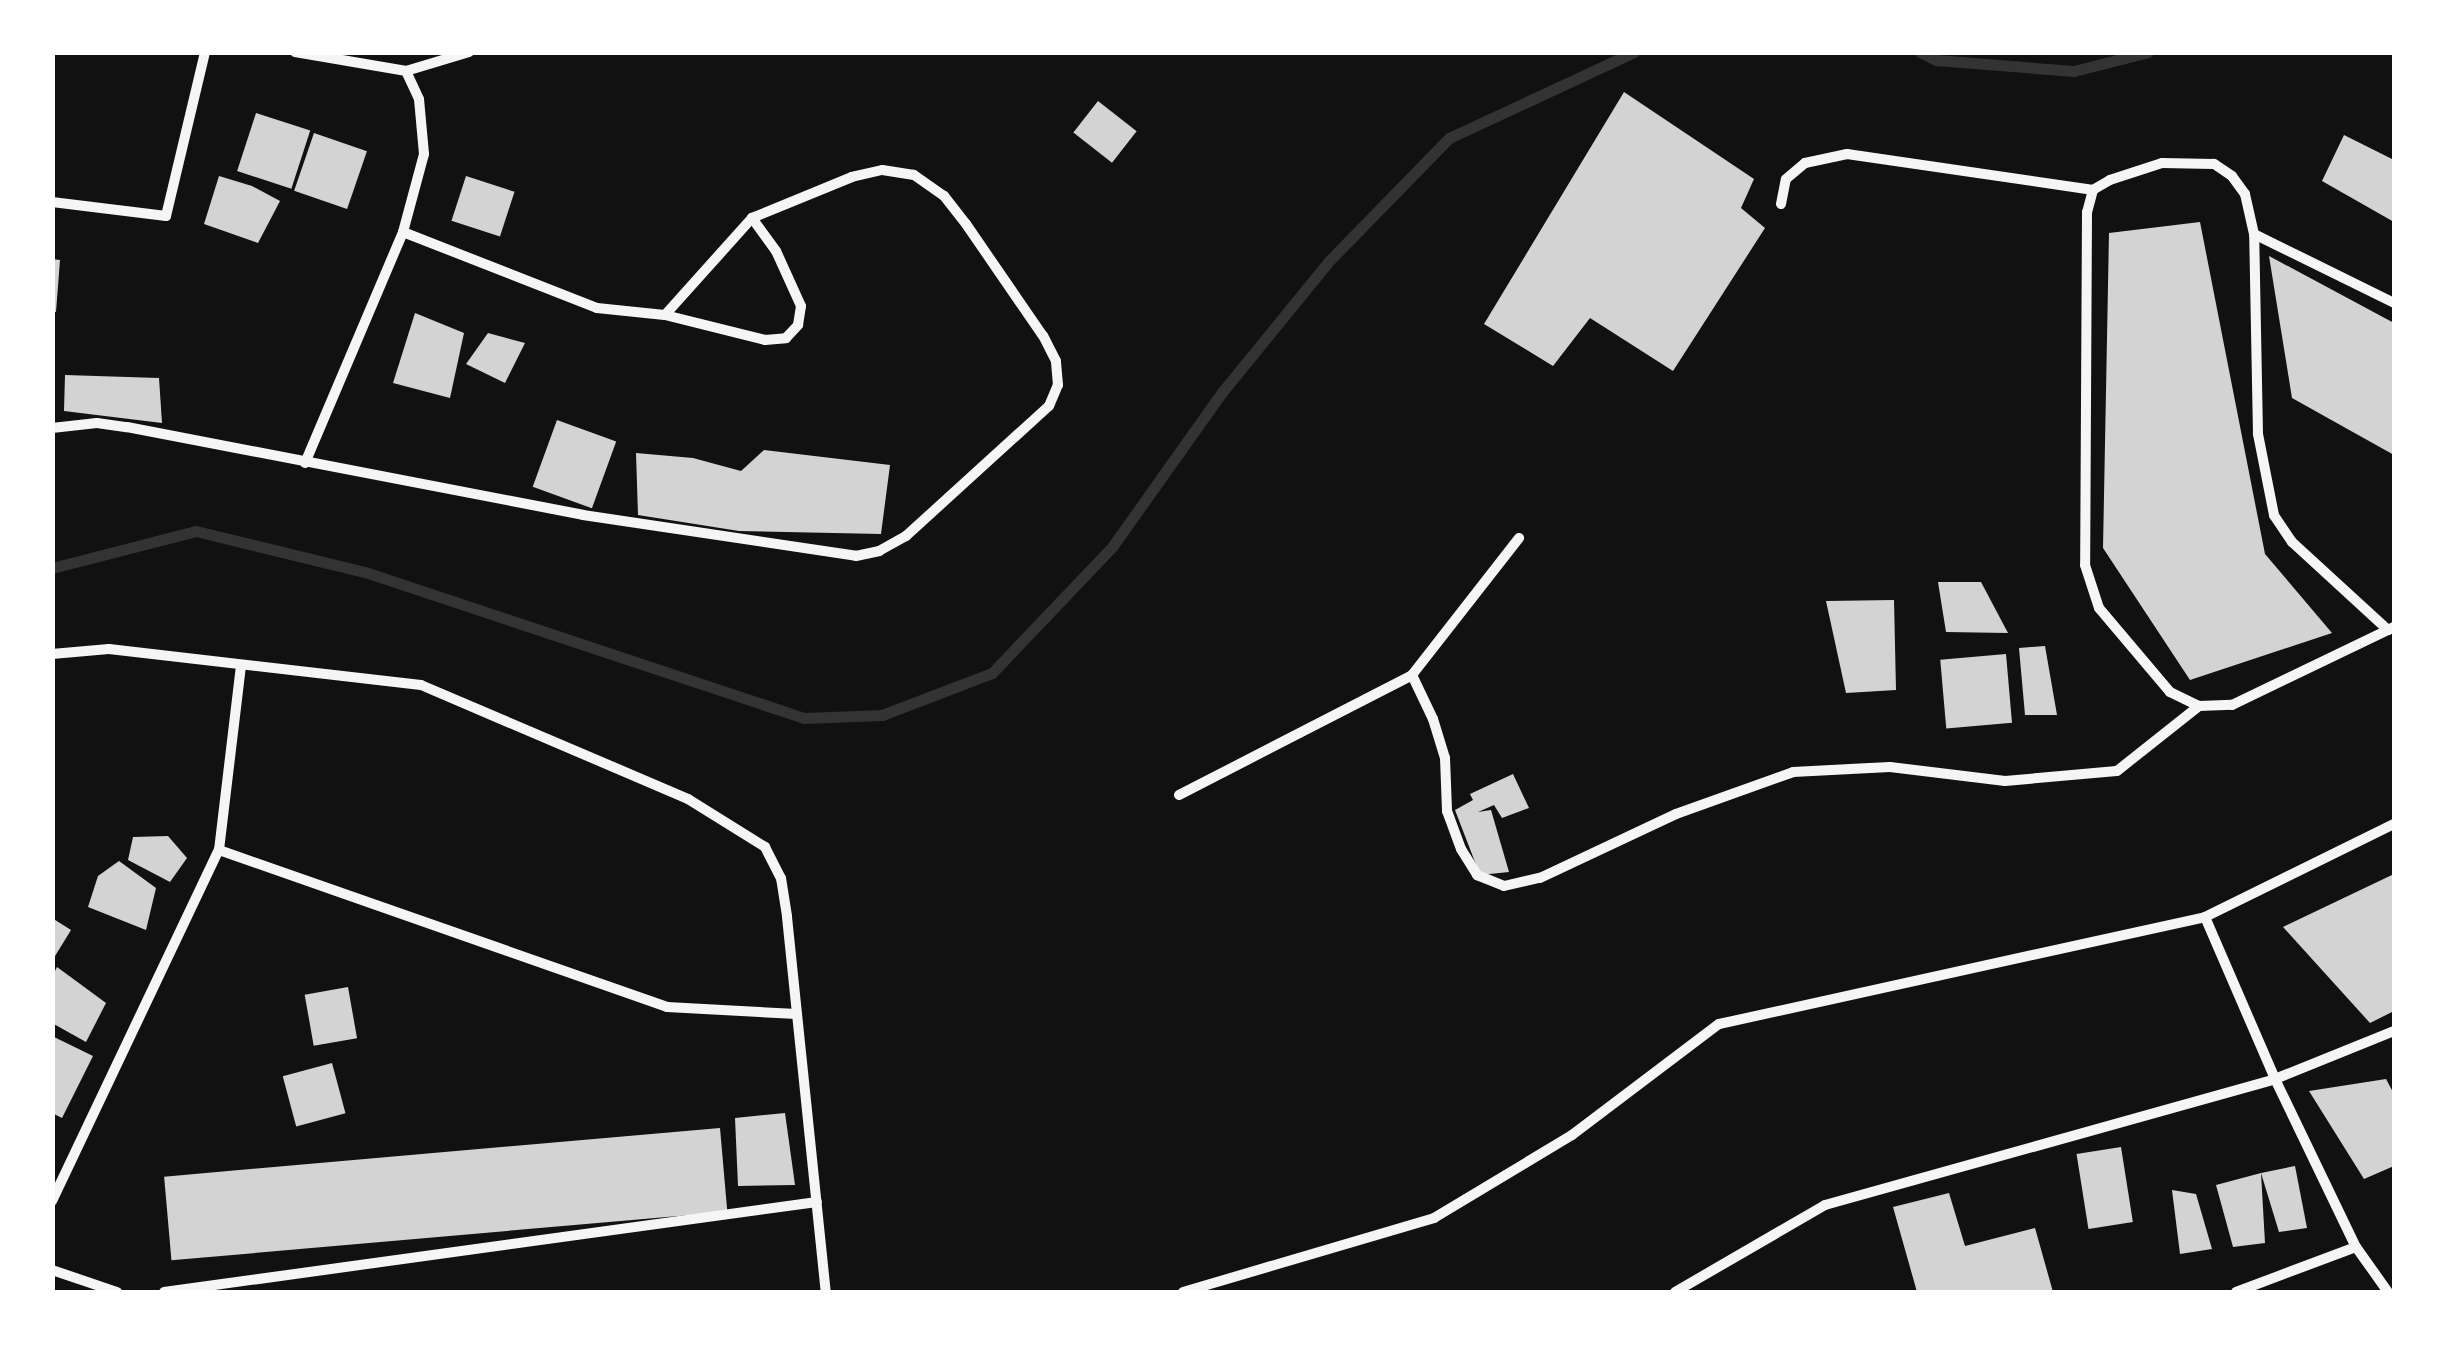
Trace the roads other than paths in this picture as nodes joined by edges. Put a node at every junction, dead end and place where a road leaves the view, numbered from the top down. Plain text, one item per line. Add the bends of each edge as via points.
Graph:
1 (205, 52) edge
2 (295, 52) edge
3 (469, 52) edge
4 (406, 71) junction
5 (2093, 190) junction
6 (52, 202) edge
7 (1781, 204) dead end
8 (752, 218) junction
9 (403, 232) junction
10 (2254, 234) junction
11 (2394, 303) edge
12 (664, 315) junction
13 (52, 428) edge
14 (305, 463) junction
15 (1519, 538) dead end
16 (2391, 629) edge
17 (52, 654) edge
18 (241, 666) junction
19 (1412, 674) junction
20 (2199, 706) junction
21 (1180, 795) dead end
22 (2394, 824) edge
23 (219, 850) junction
24 (2205, 917) junction
25 (797, 1014) junction
26 (2394, 1031) edge
27 (2275, 1079) junction
28 (52, 1201) edge
29 (817, 1202) junction
30 (2356, 1247) junction
31 (52, 1270) edge
32 (117, 1292) edge
33 (164, 1292) edge
34 (826, 1292) edge
35 (1183, 1292) edge
36 (1675, 1292) edge
37 (2236, 1292) edge
38 (2388, 1292) edge

1 - 6 street via 166,216
2 - 4 street
3 - 4 street
4 - 9 street via 418,100 424,154
5 - 7 street via 1846,154 1805,163 1786,178
5 - 10 street via 2162,164 2214,164 2246,194
5 - 20 street via 2086,232 2089,588 2170,692
8 - 12 street
8 - 12 street via 791,279 801,306 798,325 786,338 765,340
8 - 14 street via 852,177 882,170 914,175 944,196 966,224 1056,361 1058,385 1049,406 880,552 856,556 583,515
9 - 12 street via 598,308
9 - 14 street
10 - 11 street
10 - 16 street via 2258,434 2274,514 2292,542
13 - 14 street via 97,423
15 - 19 street
16 - 20 street via 2232,705
17 - 18 street via 109,649
18 - 23 street
18 - 25 street via 421,684 688,800 765,847 780,878
19 - 20 street via 1445,758 1447,811 1461,848 1476,875 1504,886 1540,878 1676,814 1793,772 1890,767 2004,781 2117,770
19 - 21 street
22 - 24 street
23 - 25 street via 666,1006
23 - 28 street
24 - 27 street
24 - 35 street via 1719,1024 1572,1135 1434,1218
25 - 29 street
26 - 27 street
27 - 30 street
27 - 36 street via 1824,1206
29 - 33 street
29 - 34 street
30 - 37 street
30 - 38 street
31 - 32 street

